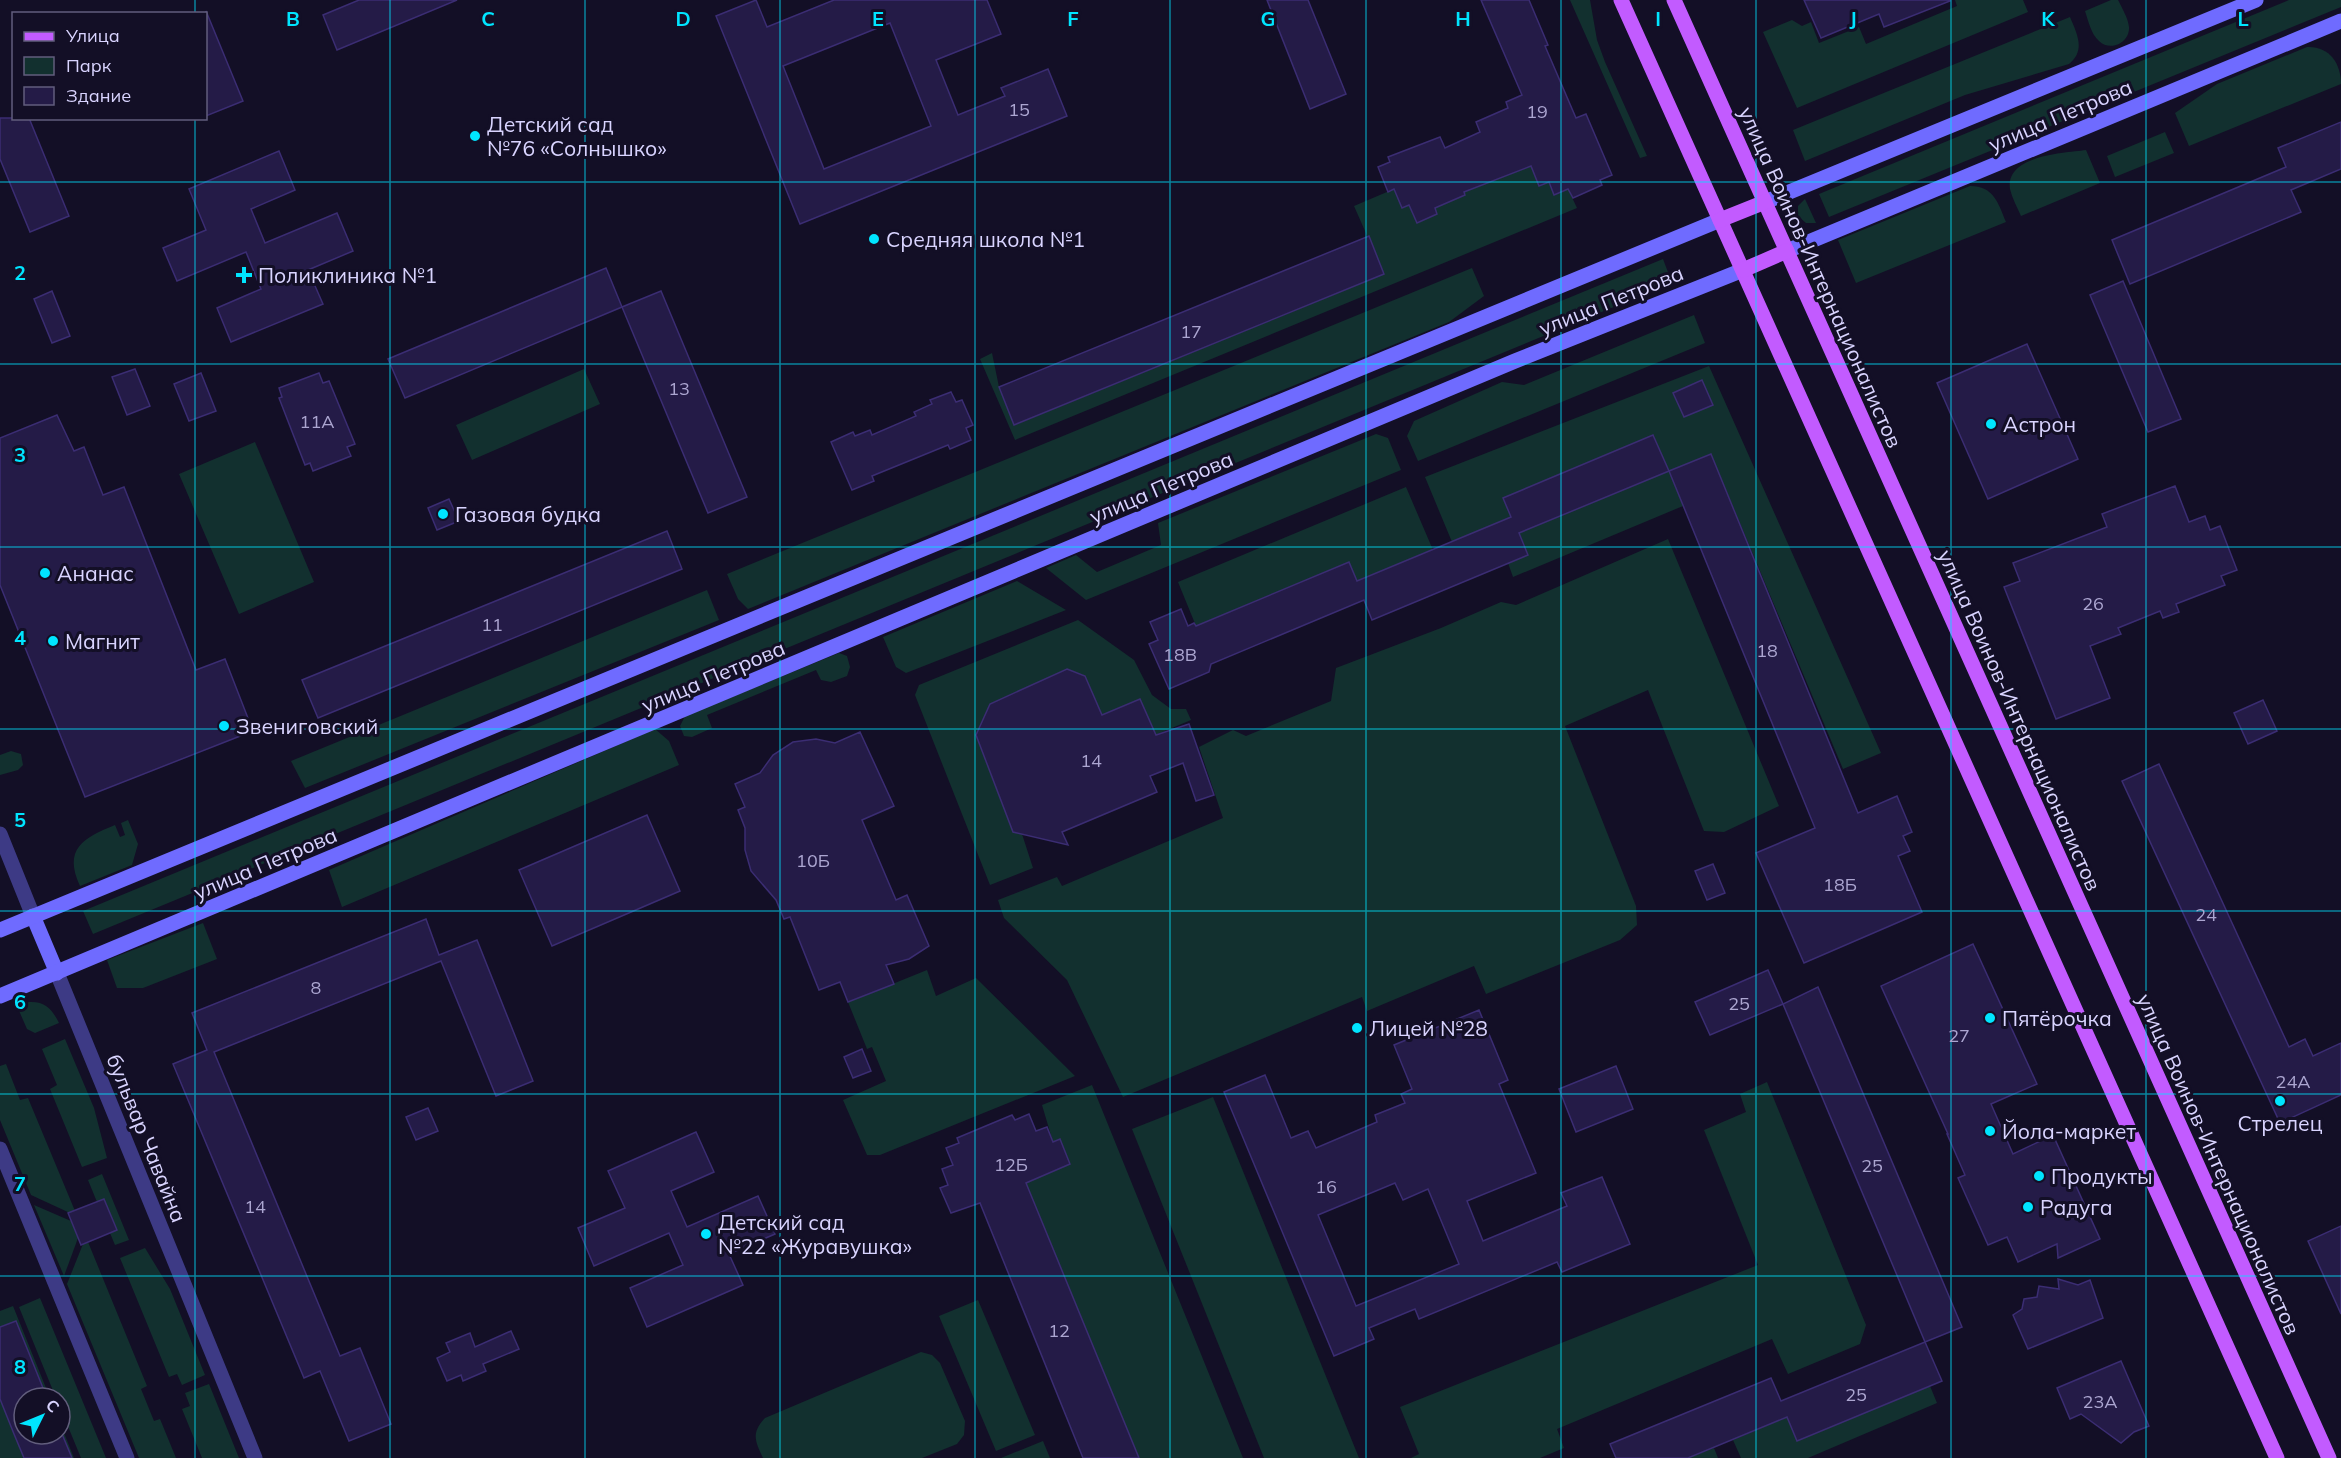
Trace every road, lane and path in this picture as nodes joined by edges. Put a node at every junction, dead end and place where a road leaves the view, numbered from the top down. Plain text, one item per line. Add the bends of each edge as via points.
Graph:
1 (1621, 0) edge
2 (1674, 0) edge
3 (2256, 0) edge
4 (2341, 21) edge
5 (1765, 202) junction
6 (1720, 220) junction
7 (1787, 251) junction
8 (1743, 270) junction
9 (0, 834) edge
10 (33, 916) junction
11 (0, 930) edge
12 (57, 973) junction
13 (0, 996) edge
14 (0, 1149) edge
15 (127, 1458) edge
16 (255, 1458) edge
17 (2277, 1458) edge
18 (2329, 1458) edge

1 - 6 main road
2 - 5 main road, улица Воинов-Интернационалистов
3 - 5 main road, улица Петрова
4 - 7 main road, улица Петрова
5 - 6 main road, улица Петрова
5 - 7 main road, улица Воинов-Интернационалистов
6 - 8 main road
6 - 10 main road, улица Петрова
7 - 8 main road, улица Петрова
7 - 18 main road, улица Воинов-Интернационалистов
8 - 12 main road, улица Петрова via 1515,361
8 - 17 main road
9 - 10 street, бульвар Чавайна
10 - 11 main road, улица Петрова
10 - 12 main road, бульвар Чавайна
12 - 13 main road, улица Петрова
12 - 16 street, бульвар Чавайна
14 - 15 street

